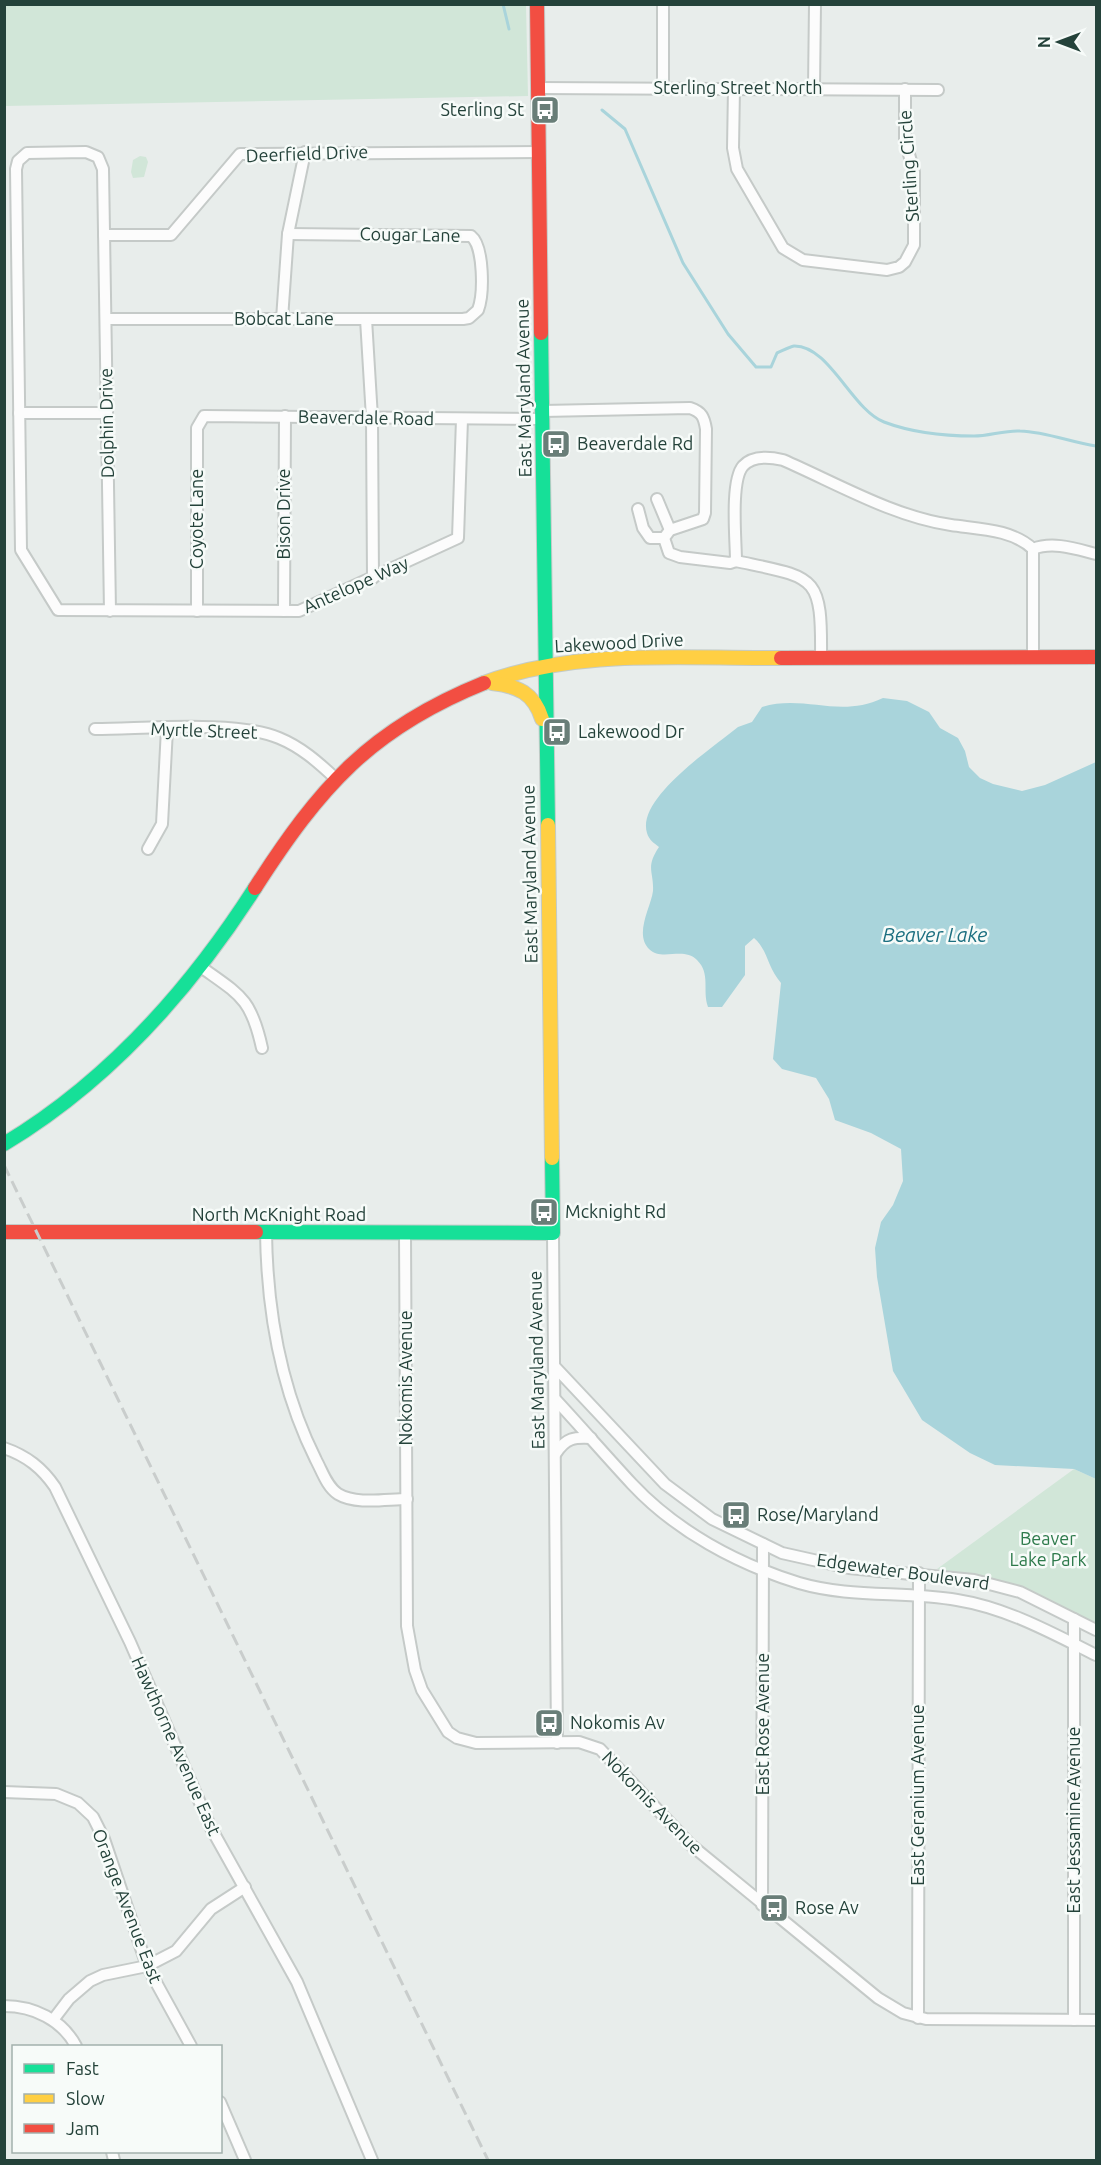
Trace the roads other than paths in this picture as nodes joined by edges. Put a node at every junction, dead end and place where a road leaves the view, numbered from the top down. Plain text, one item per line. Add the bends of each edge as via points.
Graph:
1 (537, 4) edge
2 (663, 4) edge
3 (814, 4) edge
4 (538, 88) junction
5 (663, 88) junction
6 (734, 88) junction
7 (814, 88) junction
8 (905, 89) junction
9 (938, 90) dead end
10 (305, 152) junction
11 (539, 152) junction
12 (288, 234) junction
13 (104, 235) junction
14 (106, 319) junction
15 (282, 319) junction
16 (366, 319) junction
17 (463, 319) joint
18 (19, 413) junction
19 (107, 413) junction
20 (543, 415) junction
21 (285, 416) junction
22 (372, 418) junction
23 (462, 419) junction
24 (197, 428) joint
25 (657, 499) dead end
26 (638, 509) dead end
27 (667, 534) junction
28 (1033, 549) junction
29 (1096, 554) edge
30 (736, 561) junction
31 (373, 578) junction
32 (110, 611) junction
33 (197, 611) junction
34 (284, 611) junction
35 (820, 657) junction
36 (1033, 657) junction
37 (1096, 657) edge
38 (545, 665) junction
39 (486, 682) junction
40 (95, 729) dead end
41 (167, 729) junction
42 (546, 739) junction
43 (335, 778) junction
44 (148, 849) dead end
45 (201, 967) junction
46 (262, 1048) dead end
47 (4, 1144) edge
48 (4, 1232) edge
49 (266, 1233) junction
50 (405, 1233) junction
51 (553, 1233) junction
52 (555, 1367) junction
53 (555, 1400) junction
54 (591, 1438) junction
55 (4, 1448) edge
56 (555, 1453) junction
57 (406, 1498) junction
58 (763, 1544) junction
59 (763, 1570) junction
60 (919, 1573) junction
61 (918, 1597) junction
62 (1074, 1619) junction
63 (1096, 1630) edge
64 (1074, 1644) junction
65 (1096, 1655) edge
66 (557, 1743) junction
67 (4, 1792) edge
68 (245, 1887) junction
69 (762, 1905) junction
70 (147, 1966) junction
71 (4, 2006) edge
72 (918, 2018) junction
73 (53, 2020) junction
74 (1074, 2020) junction
75 (1096, 2020) edge
76 (75, 2045) edge
77 (190, 2045) edge
78 (222, 2107) edge
79 (244, 2160) edge
80 (372, 2160) edge

1 - 4 street, East Maryland Avenue
2 - 5 street
3 - 7 street
4 - 5 street, Sterling Street North
4 - 11 street, East Maryland Avenue
5 - 6 street, Sterling Street North
6 - 7 street, Sterling Street North
6 - 8 street, Sterling Circle via 733,148 737,169 783,248 803,260 887,270 905,262 914,245 914,172 905,140
7 - 8 street, Sterling Street North
8 - 9 street, Sterling Street North
10 - 11 street, Deerfield Drive
10 - 12 street
10 - 13 street, Deerfield Drive via 240,154 171,235
11 - 20 street, East Maryland Avenue
12 - 15 street
12 - 17 street, Cougar Lane via 471,236 480,252 480,302 474,315
13 - 14 street, Dolphin Drive
13 - 18 street via 103,169 98,157 86,152 34,152 22,156 16,169
14 - 15 street, Bobcat Lane
14 - 19 street, Dolphin Drive
15 - 16 street, Bobcat Lane
16 - 17 street, Bobcat Lane
16 - 22 street
18 - 19 street
18 - 32 street, Antelope Way via 21,550 58,610
19 - 32 street, Dolphin Drive
20 - 23 street, Beaverdale Road
20 - 27 street, Beaverdale Road via 690,408 703,415 705,513 703,519
20 - 38 street, East Maryland Avenue
21 - 22 street, Beaverdale Road
21 - 24 street, Beaverdale Road via 210,415 200,419
21 - 34 street, Bison Drive
22 - 23 street, Beaverdale Road
22 - 31 street
23 - 31 street, Antelope Way via 458,538
24 - 33 street, Coyote Lane
25 - 27 street
26 - 27 street via 650,538
27 - 30 street via 669,553
28 - 29 street via 1056,546
28 - 30 street via 1025,542 984,528 920,519 770,457 742,466 736,482
28 - 36 street
30 - 35 street via 782,570 802,578 815,590 821,614
31 - 34 street, Antelope Way via 299,612
32 - 33 street, Antelope Way
33 - 34 street, Antelope Way
35 - 36 street, Lakewood Drive
35 - 38 street, Lakewood Drive via 611,658
36 - 37 street, Lakewood Drive
38 - 39 street, Lakewood Drive
38 - 42 street, East Maryland Avenue
39 - 42 street via 519,686 530,693
39 - 43 street, Lakewood Drive via 426,708
40 - 41 street, Myrtle Street
41 - 43 street, Myrtle Street via 262,732 294,744
41 - 44 street via 162,825
42 - 51 street, East Maryland Avenue
43 - 45 street, Lakewood Drive via 291,834
45 - 46 street via 251,1008
45 - 47 street, Lakewood Drive via 103,1074
48 - 49 street, North McKnight Road
49 - 50 street, North McKnight Road
49 - 57 street via 269,1292 281,1364 300,1423 327,1483 347,1498
50 - 51 street, North McKnight Road
50 - 57 street, Nokomis Avenue
51 - 52 street, East Maryland Avenue
52 - 53 street, East Maryland Avenue
52 - 58 street, Edgewater Boulevard via 665,1484 712,1519
53 - 54 street, Edgewater Boulevard
53 - 56 street, East Maryland Avenue
54 - 56 street via 564,1441
54 - 59 street, Edgewater Boulevard via 662,1511 699,1539
55 - 68 street, Hawthorne Avenue East via 38,1466 56,1487 130,1642 191,1787
56 - 66 street, East Maryland Avenue
57 - 66 street, Nokomis Avenue via 409,1647 431,1708 448,1732 466,1742
58 - 59 street, East Rose Avenue
58 - 60 street, Edgewater Boulevard via 782,1553 849,1568
59 - 61 street, Edgewater Boulevard via 839,1591
59 - 69 street, East Rose Avenue
60 - 61 street, East Geranium Avenue
60 - 62 street, Edgewater Boulevard via 974,1580 1020,1592
61 - 64 street, Edgewater Boulevard via 957,1600 1012,1614
61 - 72 street, East Geranium Avenue
62 - 63 street, Edgewater Boulevard
62 - 64 street, East Jessamine Avenue
64 - 65 street, Edgewater Boulevard
64 - 74 street, East Jessamine Avenue
66 - 69 street, Nokomis Avenue via 585,1743 600,1749 668,1823
67 - 70 street, Orange Avenue East via 56,1794 78,1803 93,1817
68 - 70 street via 211,1909 176,1951
68 - 80 street, Hawthorne Avenue East via 297,1982
69 - 72 street, Nokomis Avenue via 887,2005
70 - 73 street via 90,1981
70 - 77 street, Orange Avenue East
71 - 73 street via 28,2008
72 - 74 street, Nokomis Avenue
73 - 76 street
74 - 75 street, Nokomis Avenue
78 - 79 street

